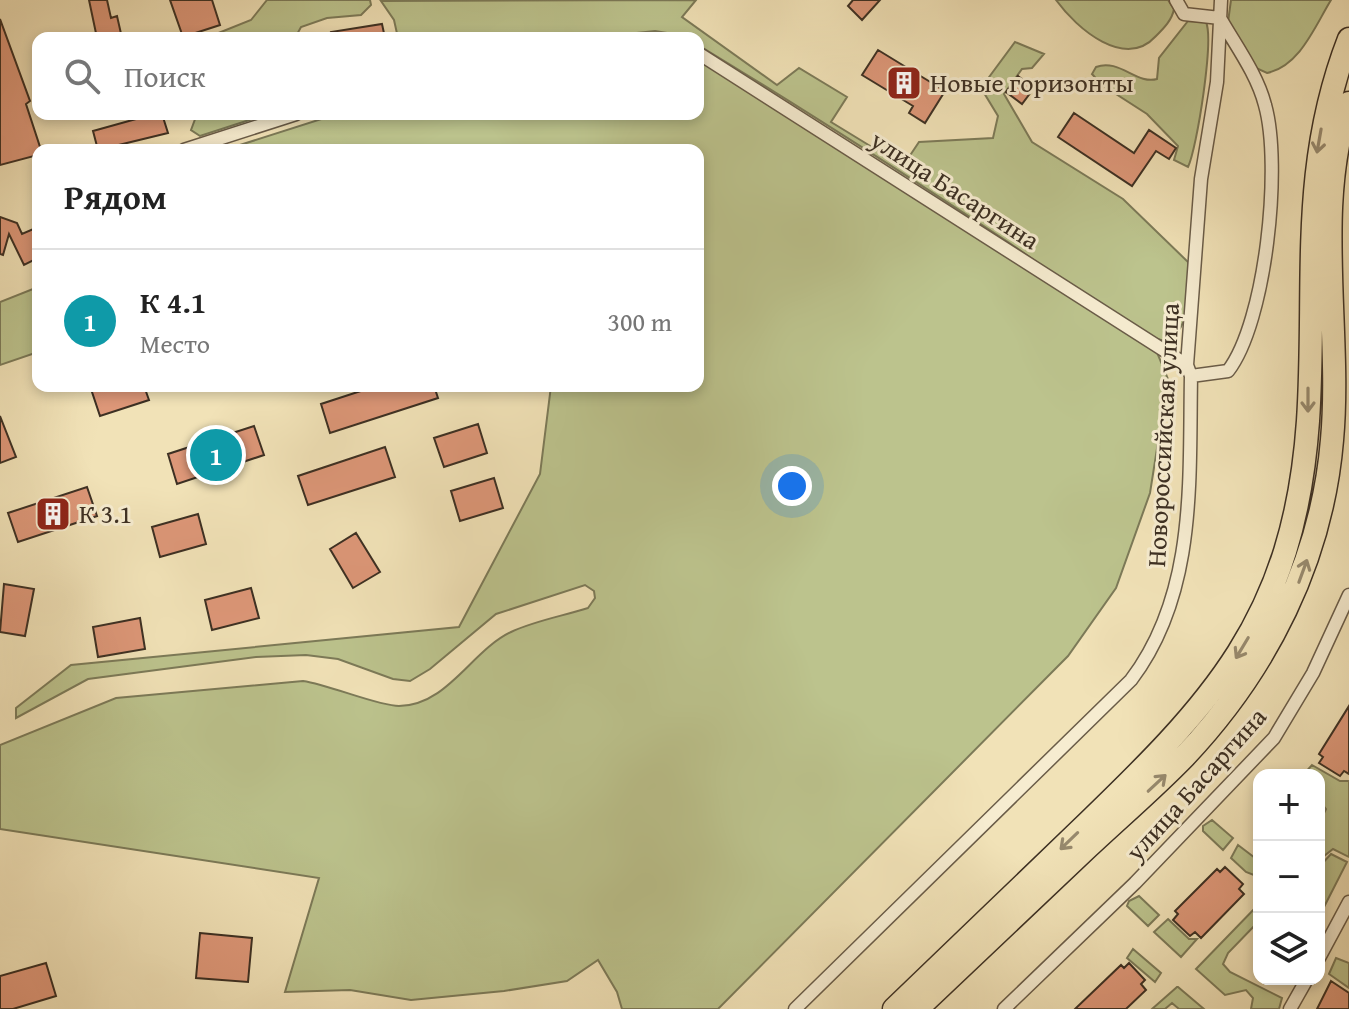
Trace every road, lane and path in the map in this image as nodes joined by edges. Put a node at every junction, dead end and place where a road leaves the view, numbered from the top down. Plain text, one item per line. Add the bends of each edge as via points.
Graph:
1 (1176, 0) edge
2 (1221, 0) edge
3 (1220, 18) junction
4 (1349, 39) edge
5 (704, 57) edge
6 (1349, 103) edge
7 (277, 120) edge
8 (203, 144) edge
9 (1189, 370) junction
10 (1349, 595) edge
11 (1349, 902) edge
12 (1325, 947) edge
13 (1304, 985) edge
14 (795, 1009) edge
15 (894, 1009) edge
16 (917, 1009) edge
17 (1004, 1009) edge
18 (1290, 1009) edge

1 - 3 street via 1184,14
2 - 3 street, Новороссийская улица
3 - 9 street, Новороссийская улица via 1217,82 1201,179
3 - 9 street via 1261,91 1274,169 1259,292 1246,343 1228,371
4 -> 15 highway via 1332,86 1315,167 1302,491 1275,581 1219,685 1170,743
5 - 9 street, улица Басаргина
16 -> 6 highway via 1185,756 1229,703 1279,626 1314,539 1331,458 1330,265 1336,166
7 - 8 street
9 - 14 street, Новороссийская улица via 1187,500 1176,588 1151,654 924,887
10 - 17 street, улица Басаргина via 1313,673 1274,738 1145,874
11 - 12 street
13 - 18 street

